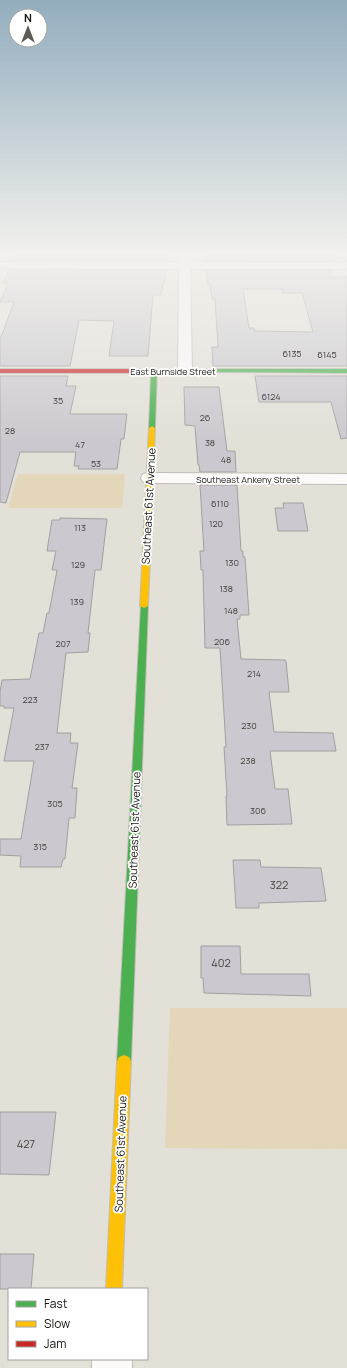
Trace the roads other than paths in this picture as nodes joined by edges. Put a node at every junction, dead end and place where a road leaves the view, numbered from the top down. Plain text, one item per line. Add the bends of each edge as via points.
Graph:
1 (184, 316) edge
2 (0, 371) edge
3 (154, 371) junction
4 (185, 371) junction
5 (347, 371) edge
6 (149, 478) junction
7 (347, 479) edge
8 (114, 1288) edge

1 - 4 street
2 - 3 street, East Burnside Street
3 - 4 street, East Burnside Street
3 - 6 street, Southeast 61st Avenue
4 - 5 street, East Burnside Street
6 - 7 street, Southeast Ankeny Street
6 - 8 street, Southeast 61st Avenue

